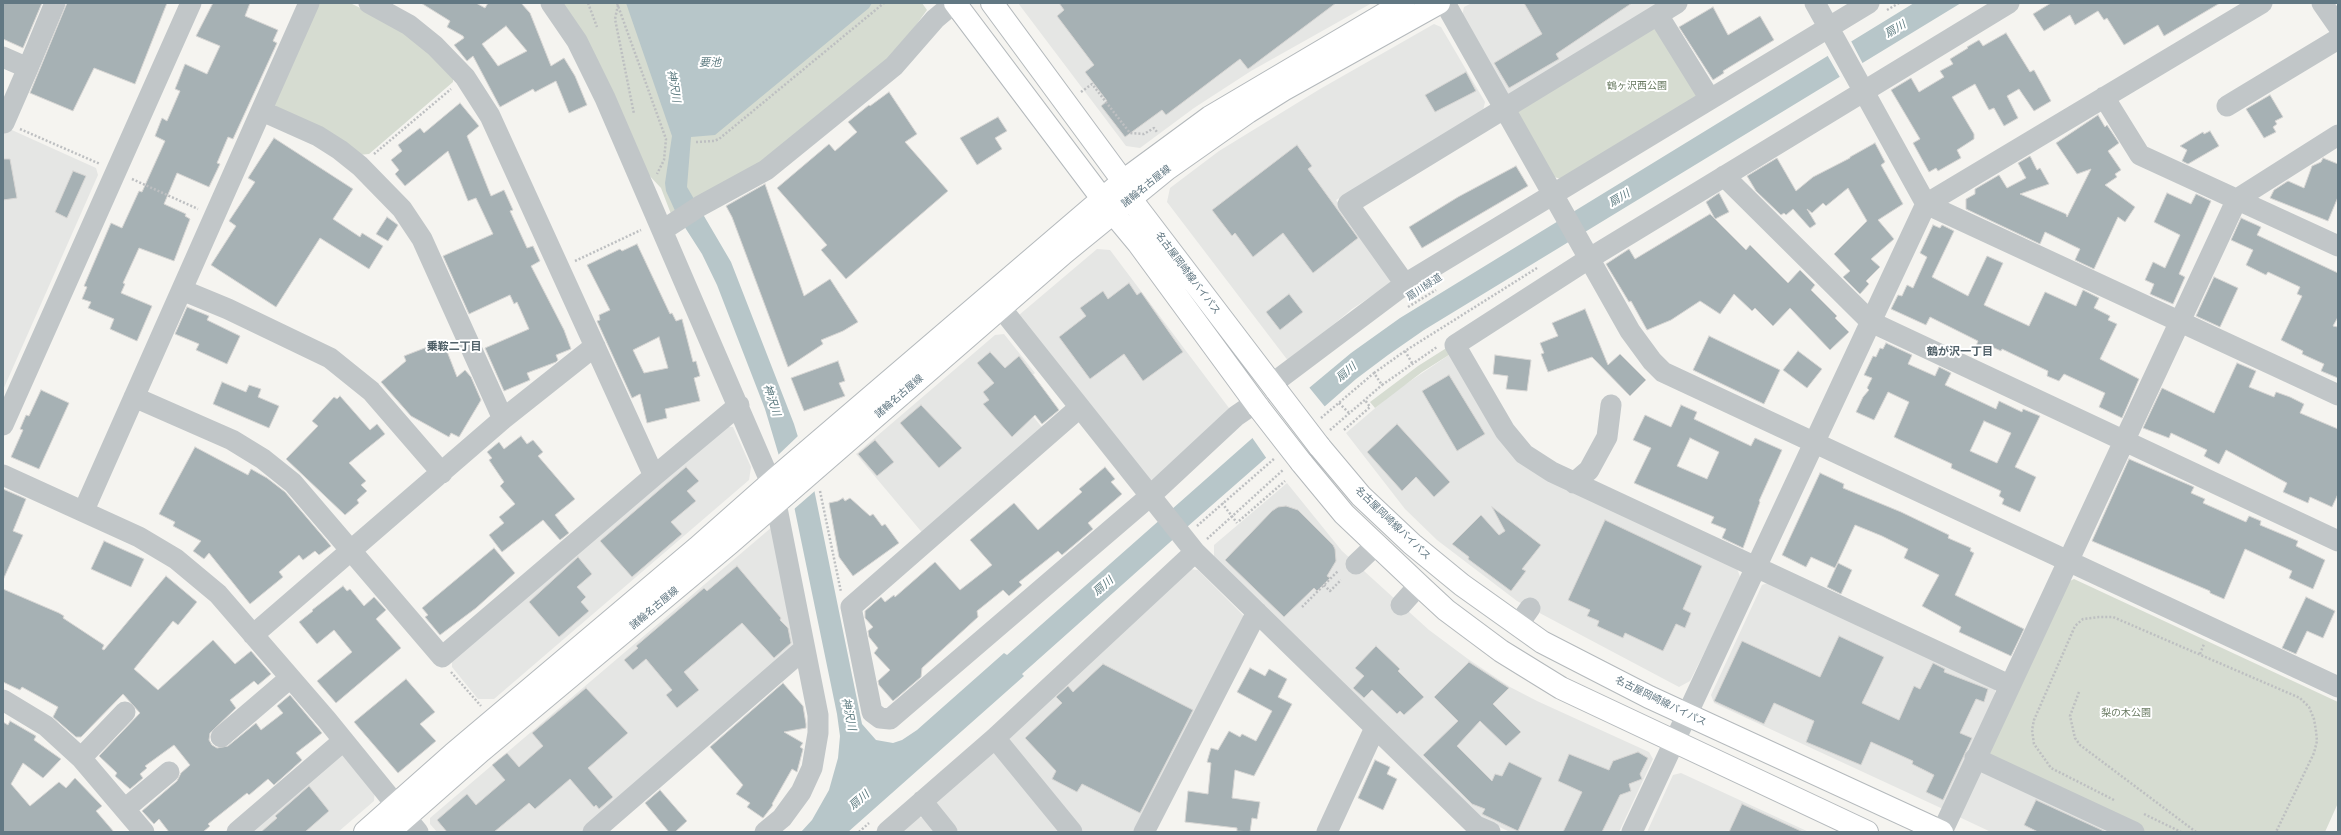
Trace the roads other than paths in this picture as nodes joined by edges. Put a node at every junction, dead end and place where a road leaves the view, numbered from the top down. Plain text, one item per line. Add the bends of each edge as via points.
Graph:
1 (55, 3) edge
2 (191, 3) edge
3 (309, 3) edge
4 (369, 3) edge
5 (551, 3) edge
6 (955, 3) edge
7 (992, 3) edge
8 (1402, 3) edge
9 (1439, 3) edge
10 (1445, 3) edge
11 (1677, 3) edge
12 (1815, 3) edge
13 (1869, 3) edge
14 (2009, 3) edge
15 (2262, 3) edge
16 (2322, 3) edge
17 (1658, 15) junction
18 (2338, 26) edge
19 (1833, 36) junction
20 (2338, 39) edge
21 (3, 57) edge
22 (28, 68) junction
23 (1864, 92) junction
24 (2104, 97) junction
25 (1710, 99) junction
26 (2228, 106) dead end
27 (1504, 107) junction
28 (262, 111) junction
29 (4, 123) road end
30 (2338, 135) edge
31 (1724, 176) junction
32 (1127, 189) junction
33 (1553, 193) junction
34 (2237, 199) junction
35 (1926, 204) junction
36 (1108, 206) junction
37 (667, 223) junction
38 (2338, 246) edge
39 (1590, 258) junction
40 (1405, 284) junction
41 (182, 290) junction
42 (1001, 308) junction
43 (1871, 322) junction
44 (2178, 322) junction
45 (595, 346) junction
46 (1274, 388) junction
47 (2338, 395) edge
48 (134, 397) junction
49 (739, 405) junction
50 (1610, 405) dead end
51 (1257, 406) junction
52 (1079, 408) junction
53 (503, 419) junction
54 (3, 425) edge
55 (2124, 441) junction
56 (1814, 444) junction
57 (812, 464) junction
58 (442, 472) junction
59 (3, 475) edge
60 (654, 476) junction
61 (1574, 483) junction
62 (777, 490) junction
63 (1155, 504) junction
64 (84, 510) junction
65 (2338, 541) edge
66 (1377, 544) junction
67 (1191, 546) junction
68 (351, 551) junction
69 (2067, 560) junction
70 (1348, 566) road end
71 (1756, 568) junction
72 (1419, 585) junction
73 (1401, 605) dead end
74 (1258, 612) junction
75 (253, 634) junction
76 (804, 649) junction
77 (290, 678) junction
78 (2009, 685) junction
79 (2338, 688) edge
80 (3, 700) edge
81 (125, 712) dead end
82 (1686, 714) junction
83 (1376, 728) junction
84 (221, 737) dead end
85 (995, 738) junction
86 (343, 742) junction
87 (1674, 742) junction
88 (81, 758) junction
89 (1975, 758) junction
90 (169, 772) dead end
91 (922, 801) junction
92 (126, 808) junction
93 (407, 818) edge
94 (1480, 830) edge
95 (144, 832) edge
96 (237, 832) edge
97 (365, 832) edge
98 (390, 832) edge
99 (593, 832) edge
100 (765, 832) edge
101 (887, 832) edge
102 (947, 832) edge
103 (1072, 832) edge
104 (1144, 832) edge
105 (1326, 832) edge
106 (1632, 832) edge
107 (1867, 832) edge
108 (1942, 832) edge
109 (2134, 832) edge

1 - 22 street
2 - 54 street
3 - 28 street
4 - 45 street via 408,25 435,46 465,76 490,116
5 - 37 street via 577,41
6 - 36 main road
6 - 37 street via 935,19 894,66 766,170
7 - 32 main road, 名古屋岡崎線バイパス
8 - 32 main road, 諸輪名古屋線 via 1210,117
9 - 32 main road, 諸輪名古屋線 via 1248,112 1167,169
10 - 27 street
11 - 17 street
12 - 19 street
13 - 19 street
14 - 23 street
15 - 24 street
16 - 18 street
17 - 25 street
17 - 27 street
19 - 23 street
19 - 25 street
20 - 26 street
21 - 22 street
22 - 29 street
23 - 31 street
23 - 35 street
24 - 34 street via 2140,155
24 - 35 street
25 - 33 street
27 - 33 street
27 - 40 street via 1348,204
28 - 41 street
28 - 53 street via 318,136 340,150 360,166 402,209 422,239
30 - 34 street
31 - 39 street
31 - 43 street
32 - 36 main road, 諸輪名古屋線
32 - 46 main road, 名古屋岡崎線バイパス
33 - 39 street via 1577,240
33 - 40 street
34 - 38 street
34 - 44 street
35 - 43 street
35 - 44 street
36 - 42 main road, 諸輪名古屋線
36 - 51 main road
36 - 57 main road, 諸輪名古屋線
37 - 49 street
39 - 56 street via 1630,331 1663,372
39 - 61 street via 1454,345 1510,437 1524,454
40 - 46 street
41 - 48 street
41 - 58 street via 235,312 330,358 371,391
42 - 52 street
42 - 57 main road, 諸輪名古屋線
43 - 55 street
43 - 56 street
44 - 47 street
44 - 55 street
45 - 53 street
45 - 60 street
46 - 82 main road, 名古屋岡崎線バイパス, bridge via 1362,496 1412,544 1462,586 1524,616 1542,642
48 - 64 street
48 - 68 street via 232,440 263,459 293,483
49 - 60 street
49 - 62 street
50 - 61 street via 1608,437 1589,470
51 - 63 street via 1236,416
51 - 66 main road, bridge via 1344,514
52 - 63 street
52 - 63 street via 851,607 872,712 880,718 890,719
53 - 58 street
55 - 65 street
55 - 69 street
56 - 69 street
56 - 71 street
57 - 62 main road, 諸輪名古屋線
58 - 68 street
59 - 64 street
60 - 68 street via 442,657
61 - 71 street via 1726,557
62 - 76 street
62 - 93 main road, 諸輪名古屋線
63 - 67 street
64 - 75 street via 176,558 218,594
66 - 70 street
66 - 72 main road
67 - 74 street
67 - 85 street
68 - 75 street
69 - 78 street
69 - 79 street
71 - 78 street
71 - 82 street via 1724,625
72 - 73 street
72 - 87 main road via 1446,610 1501,651 1561,688
74 - 83 street via 1331,679
74 - 104 street
75 - 77 street
76 - 99 street
76 - 100 street via 818,714 818,733 812,768 795,802 782,818
77 - 84 street
77 - 86 street
78 - 89 street
80 - 88 street via 46,726
81 - 88 street
82 - 87 street
82 - 108 main road, 名古屋岡崎線バイパス
83 - 94 street
83 - 105 street
85 - 91 street
85 - 103 street
86 - 93 street
86 - 96 street
87 - 106 street
87 - 107 main road
88 - 92 street
89 - 108 street
89 - 109 street
90 - 92 street
91 - 101 street
91 - 102 street
92 - 95 street
93 - 97 main road, 諸輪名古屋線
93 - 98 main road, 諸輪名古屋線

